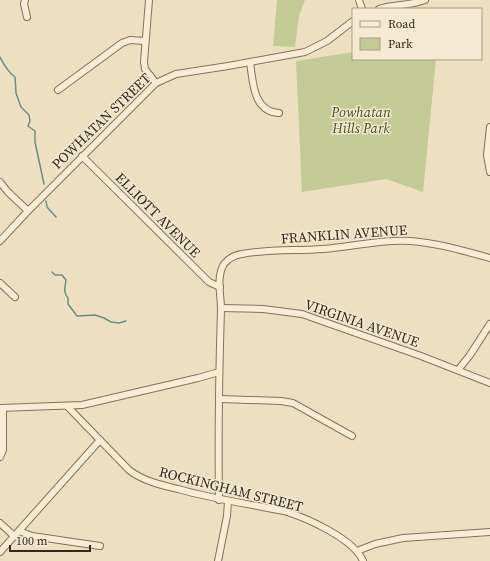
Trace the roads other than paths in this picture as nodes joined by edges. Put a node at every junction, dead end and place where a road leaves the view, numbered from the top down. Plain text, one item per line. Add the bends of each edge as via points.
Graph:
1 (25, 0) edge
2 (149, 0) edge
3 (425, 0) edge
4 (384, 8) edge
5 (27, 17) dead end
6 (352, 22) edge
7 (145, 41) junction
8 (250, 62) junction
9 (156, 82) junction
10 (58, 90) dead end
11 (279, 113) dead end
12 (490, 128) edge
13 (489, 155) edge
14 (82, 156) junction
15 (490, 172) edge
16 (0, 182) edge
17 (28, 211) junction
18 (0, 241) edge
19 (490, 258) edge
20 (0, 283) edge
21 (220, 287) junction
22 (15, 297) dead end
23 (221, 308) junction
24 (490, 324) edge
25 (458, 370) junction
26 (219, 372) junction
27 (490, 383) edge
28 (220, 399) junction
29 (67, 406) junction
30 (1, 408) edge
31 (352, 436) dead end
32 (100, 440) junction
33 (0, 457) edge
34 (219, 500) junction
35 (228, 501) junction
36 (0, 523) edge
37 (490, 532) edge
38 (17, 534) junction
39 (100, 546) dead end
40 (1, 549) edge
41 (357, 551) junction
42 (218, 561) edge
43 (363, 561) edge

1 - 5 street
2 - 7 street
3 - 4 street
6 - 8 street, POWHATAN STREET via 327,41 305,52
7 - 9 street via 144,67
7 - 10 street via 128,40 122,43
8 - 9 street, POWHATAN STREET via 176,74
8 - 11 street via 258,102 267,110
9 - 14 street, POWHATAN STREET
12 - 13 street
13 - 15 street
14 - 17 street, POWHATAN STREET
14 - 21 street, ELLIOTT AVENUE via 209,282
16 - 17 street
17 - 18 street, POWHATAN STREET
19 - 21 street, FRANKLIN AVENUE via 433,243 410,241 255,252 236,256 226,262 221,271
20 - 22 street
21 - 23 street
23 - 25 street, VIRGINIA AVENUE via 263,309 302,314
23 - 26 street
24 - 25 street
25 - 27 street, VIRGINIA AVENUE
26 - 28 street
26 - 29 street
28 - 31 street via 293,403
28 - 34 street
29 - 30 street
29 - 32 street, ROCKINGHAM STREET
30 - 33 street via 3,450
32 - 34 street, ROCKINGHAM STREET via 139,477
32 - 38 street
34 - 35 street, ROCKINGHAM STREET
35 - 41 street, ROCKINGHAM STREET via 297,515 343,540
35 - 42 street
36 - 38 street
37 - 41 street via 403,538
38 - 39 street
38 - 40 street
41 - 43 street, ROCKINGHAM STREET

